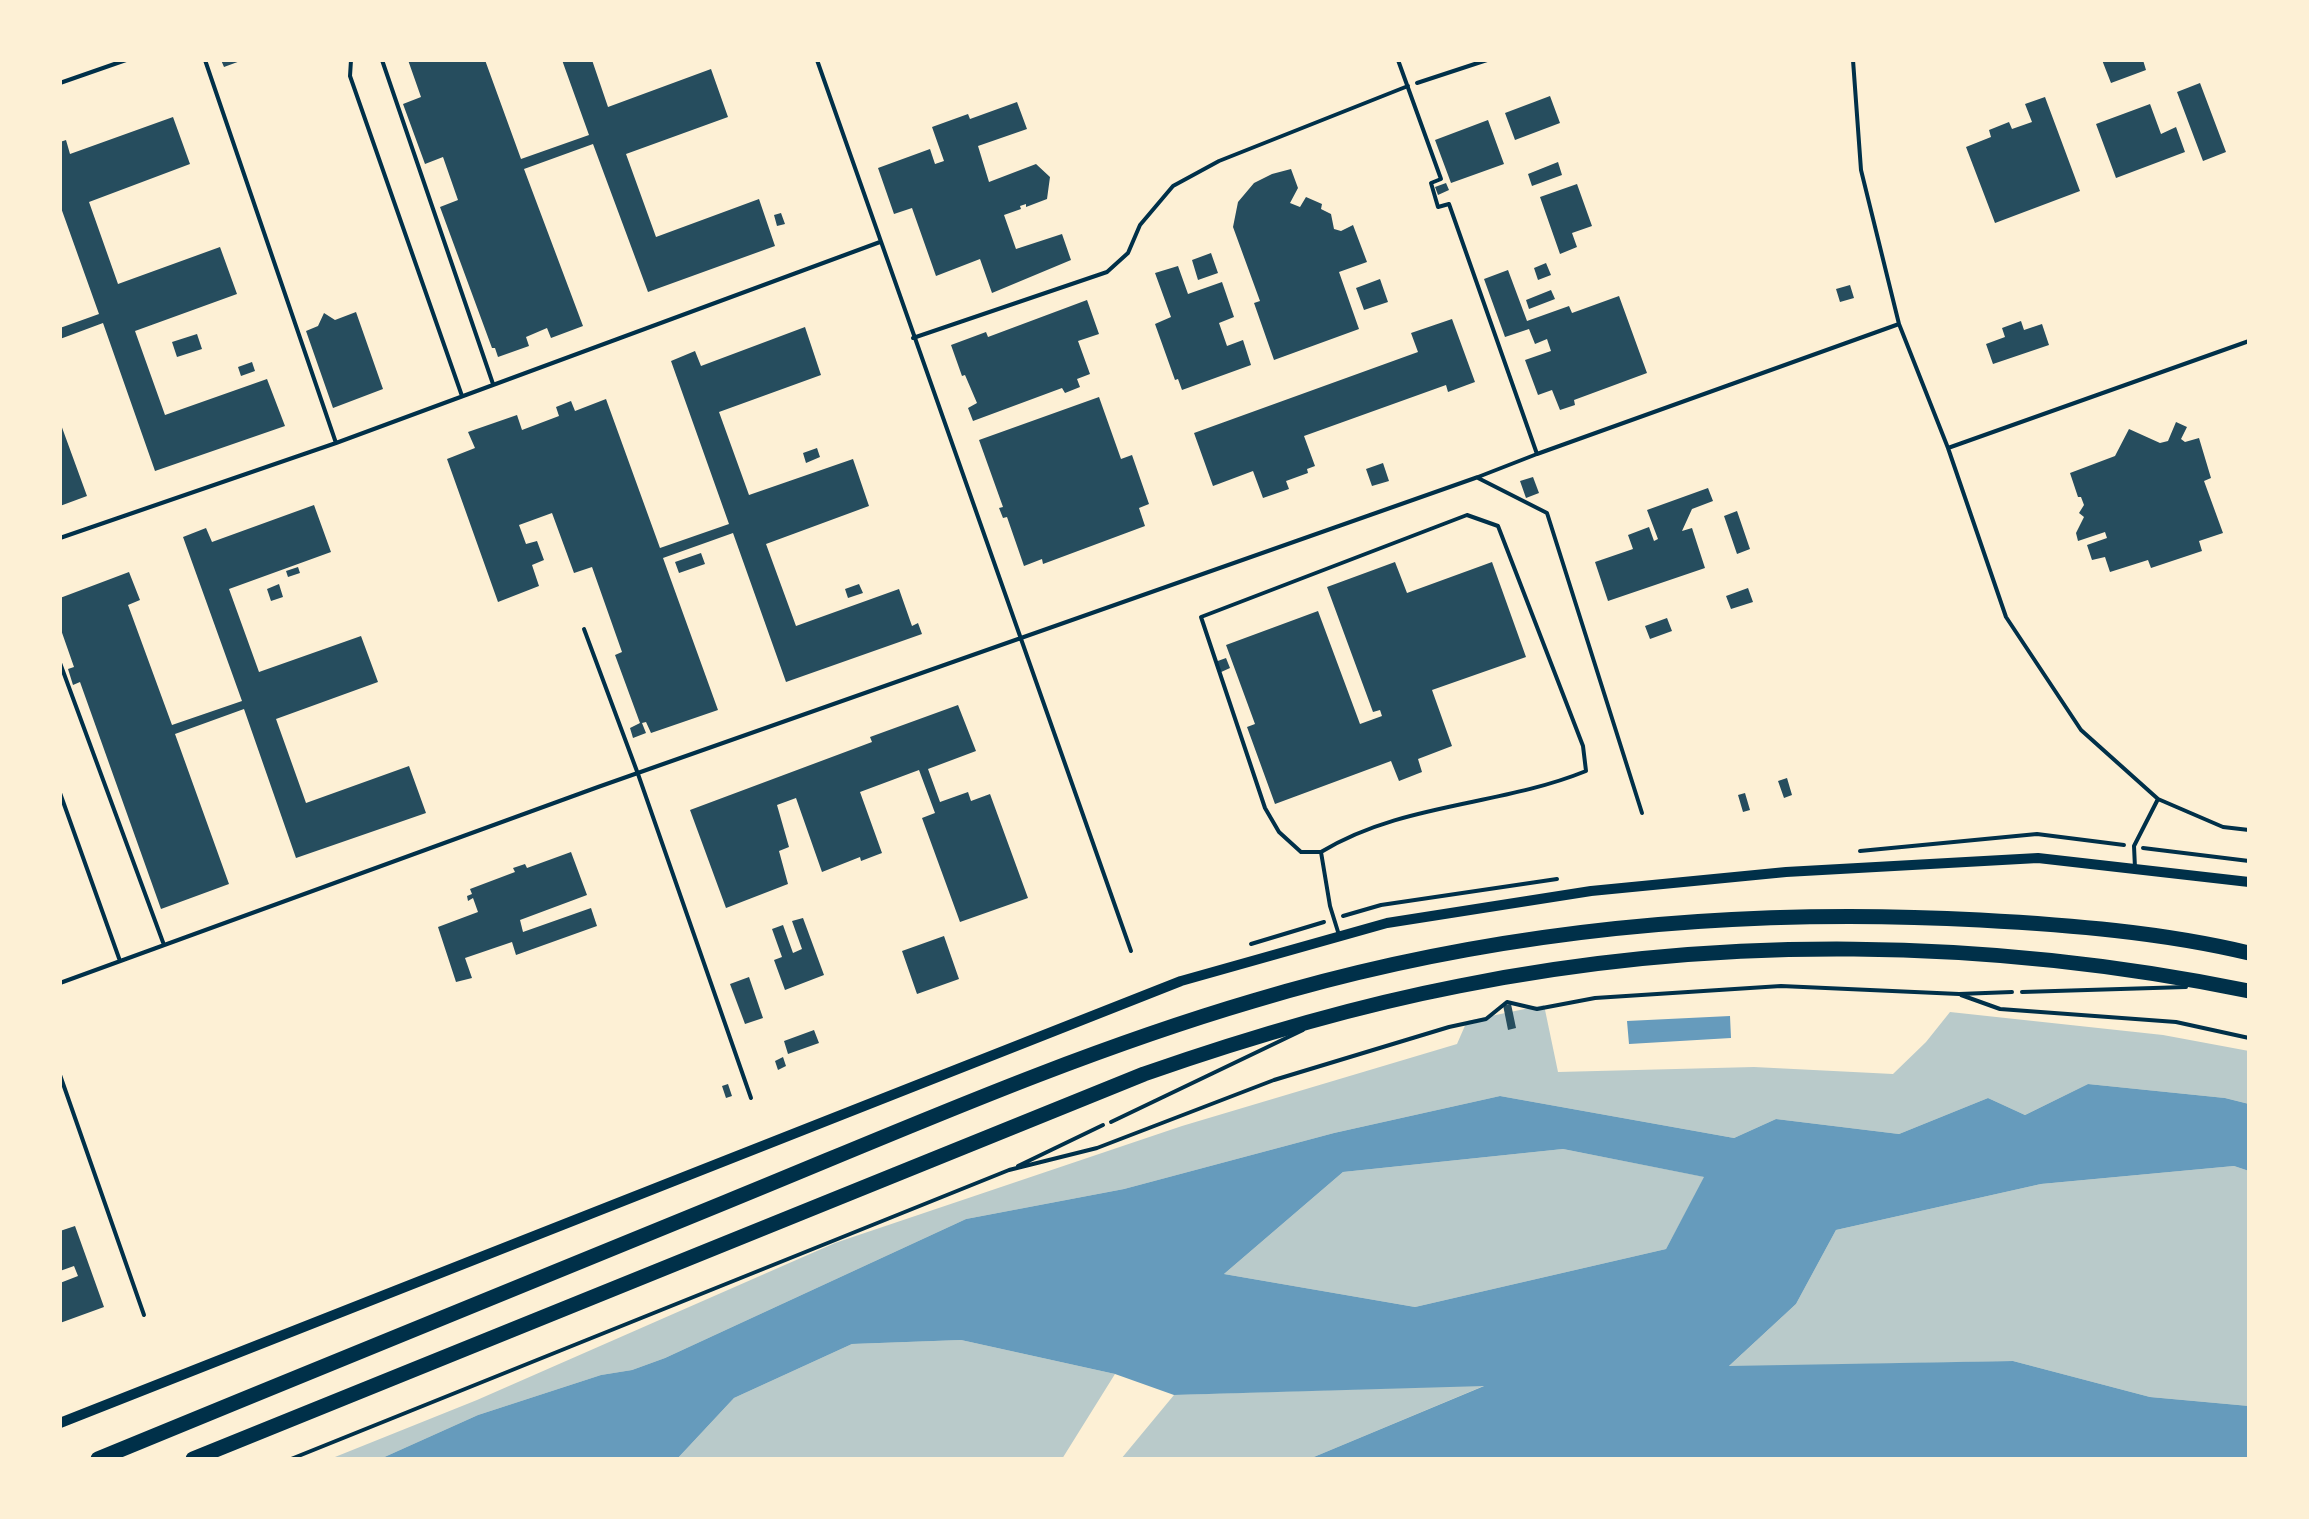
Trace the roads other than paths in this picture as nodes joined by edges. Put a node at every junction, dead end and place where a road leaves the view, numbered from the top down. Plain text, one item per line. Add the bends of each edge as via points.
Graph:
1 (126, 60) edge
2 (205, 60) edge
3 (351, 60) edge
4 (381, 60) edge
5 (817, 60) edge
6 (1398, 60) edge
7 (1853, 60) edge
8 (60, 83) edge
9 (1408, 86) junction
10 (880, 242) junction
11 (1899, 324) junction
12 (914, 338) junction
13 (2249, 340) edge
14 (493, 384) junction
15 (462, 396) junction
16 (336, 443) junction
17 (1948, 448) junction
18 (1537, 454) junction
19 (1478, 477) junction
20 (60, 538) edge
21 (584, 629) dead end
22 (1019, 639) junction
23 (60, 663) edge
24 (638, 774) junction
25 (60, 793) edge
26 (2158, 799) junction
27 (1642, 813) dead end
28 (2249, 830) edge
29 (1321, 852) junction
30 (2135, 869) junction
31 (2249, 882) edge
32 (1340, 936) junction
33 (164, 945) junction
34 (1131, 951) dead end
35 (2249, 953) edge
36 (120, 961) junction
37 (60, 983) edge
38 (2221, 986) junction
39 (2249, 991) edge
40 (2022, 992) road end
41 (1340, 1013) junction
42 (60, 1075) edge
43 (751, 1098) dead end
44 (1112, 1122) road end
45 (144, 1315) dead end
46 (60, 1423) edge
47 (98, 1459) edge
48 (193, 1459) edge

1 - 8 lane
2 - 16 lane
3 - 15 lane via 350,76
4 - 14 lane
5 - 10 lane
6 - 9 lane
7 - 11 lane via 1862,170
9 - 12 lane via 1219,161 1173,186 1140,225 1128,253 1107,272
9 - 18 lane via 1441,178 1431,183 1438,207 1449,204
10 - 12 lane
10 - 14 lane
11 - 17 lane
11 - 18 lane
12 - 22 lane
13 - 17 lane
14 - 15 lane
15 - 16 lane
16 - 20 lane
17 - 26 lane via 2006,617 2081,730
18 - 19 lane
19 - 22 lane
19 - 27 lane via 1546,513
21 - 24 lane
22 - 24 lane
22 - 34 lane
23 - 33 lane
24 - 33 lane
24 - 43 lane
25 - 36 lane
26 - 28 lane via 2223,827
26 - 30 lane via 2134,846
29 - 29 lane via 1301,852 1279,832 1265,808 1200,617 1467,515 1498,526 1583,746 1586,771 1549,785 1394,819
29 - 32 lane via 1330,906
30 - 31 street
30 - 32 street via 2038,858 1786,872 1591,891 1387,923
32 - 46 street via 1181,981
33 - 36 lane
35 - 47 highway via 2150,934 2069,925 1920,917 1816,917 1738,919 1542,937 1406,963 1257,999 1121,1044
36 - 37 lane
38 - 39 highway
38 - 40 lane
38 - 41 highway via 1982,954 1778,950 1545,972
41 - 44 lane
41 - 48 highway via 1144,1074
42 - 45 lane

